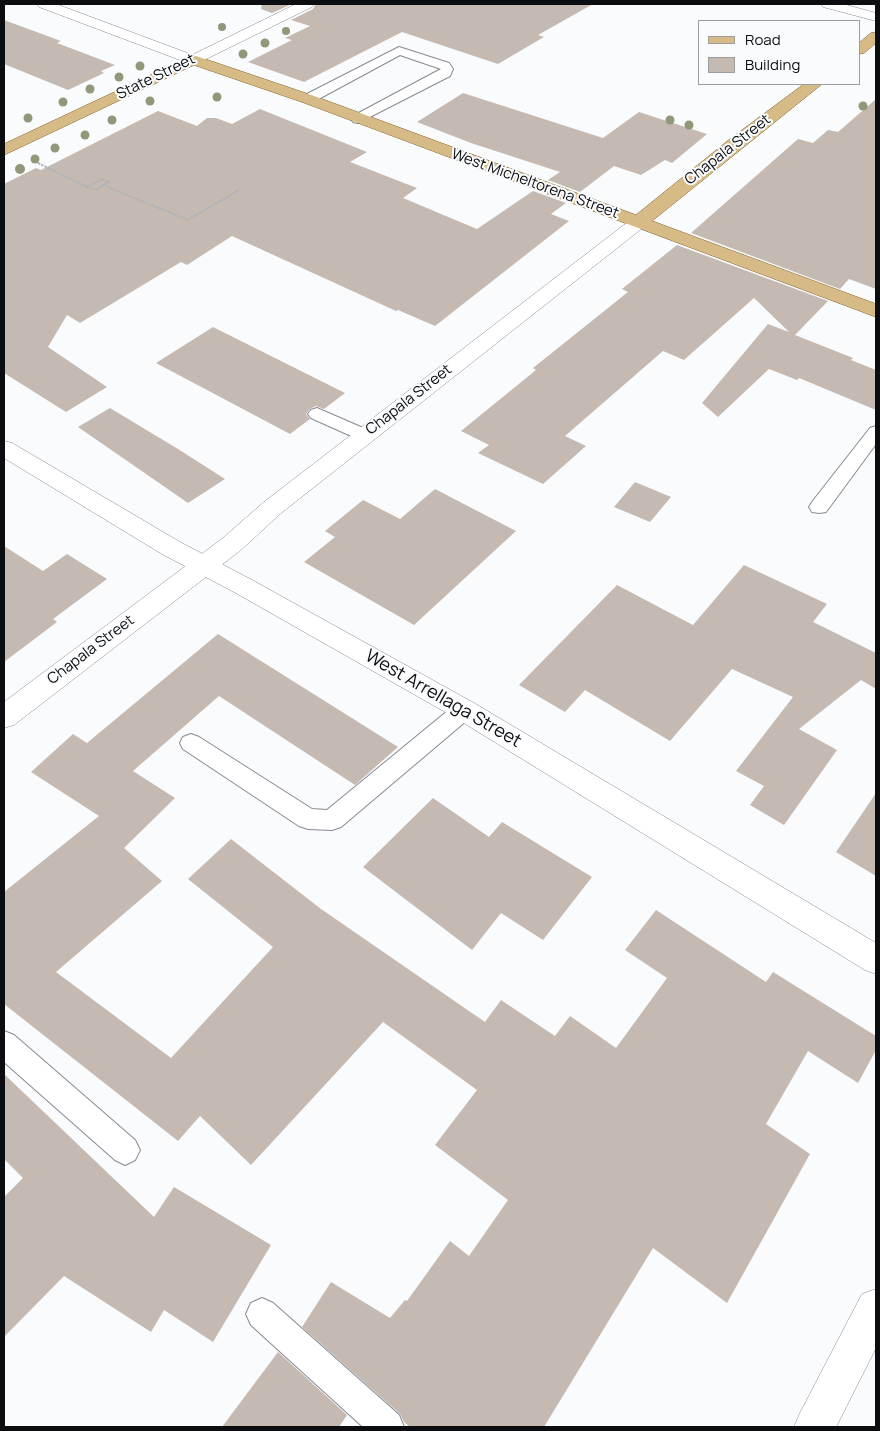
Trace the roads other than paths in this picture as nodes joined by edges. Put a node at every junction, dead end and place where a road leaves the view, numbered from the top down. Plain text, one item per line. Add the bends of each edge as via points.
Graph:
1 (44, 4) edge
2 (308, 4) edge
3 (828, 4) edge
4 (876, 17) edge
5 (876, 36) edge
6 (860, 49) edge
7 (192, 60) junction
8 (813, 85) edge
9 (308, 100) junction
10 (358, 119) junction
11 (8, 149) edge
12 (638, 222) junction
13 (876, 311) edge
14 (317, 414) dead end
15 (876, 432) edge
16 (364, 435) junction
17 (4, 448) edge
18 (819, 507) dead end
19 (204, 566) junction
20 (464, 710) junction
21 (4, 717) edge
22 (190, 743) dead end
23 (876, 960) edge
24 (4, 1044) edge
25 (125, 1150) dead end
26 (876, 1308) edge
27 (262, 1314) dead end
28 (387, 1427) edge
29 (814, 1427) edge

1 - 7 street
2 - 7 street, State Street
3 - 4 street
5 - 6 main road
7 - 9 main road, West Micheltorena Street
7 - 11 main road, State Street
8 - 12 main road, Chapala Street
9 - 10 main road, West Micheltorena Street
9 - 10 lane via 399,51 447,69 445,73
10 - 12 main road, West Micheltorena Street
12 - 13 main road, West Micheltorena Street
12 - 16 street, Chapala Street
14 - 16 lane
15 - 18 lane
16 - 19 street, Chapala Street
17 - 19 street, West Arrellaga Street
19 - 20 street, West Arrellaga Street
19 - 21 street, Chapala Street
20 - 22 lane via 332,820 308,819
20 - 23 street, West Arrellaga Street
24 - 25 lane
26 - 29 street
27 - 28 lane

